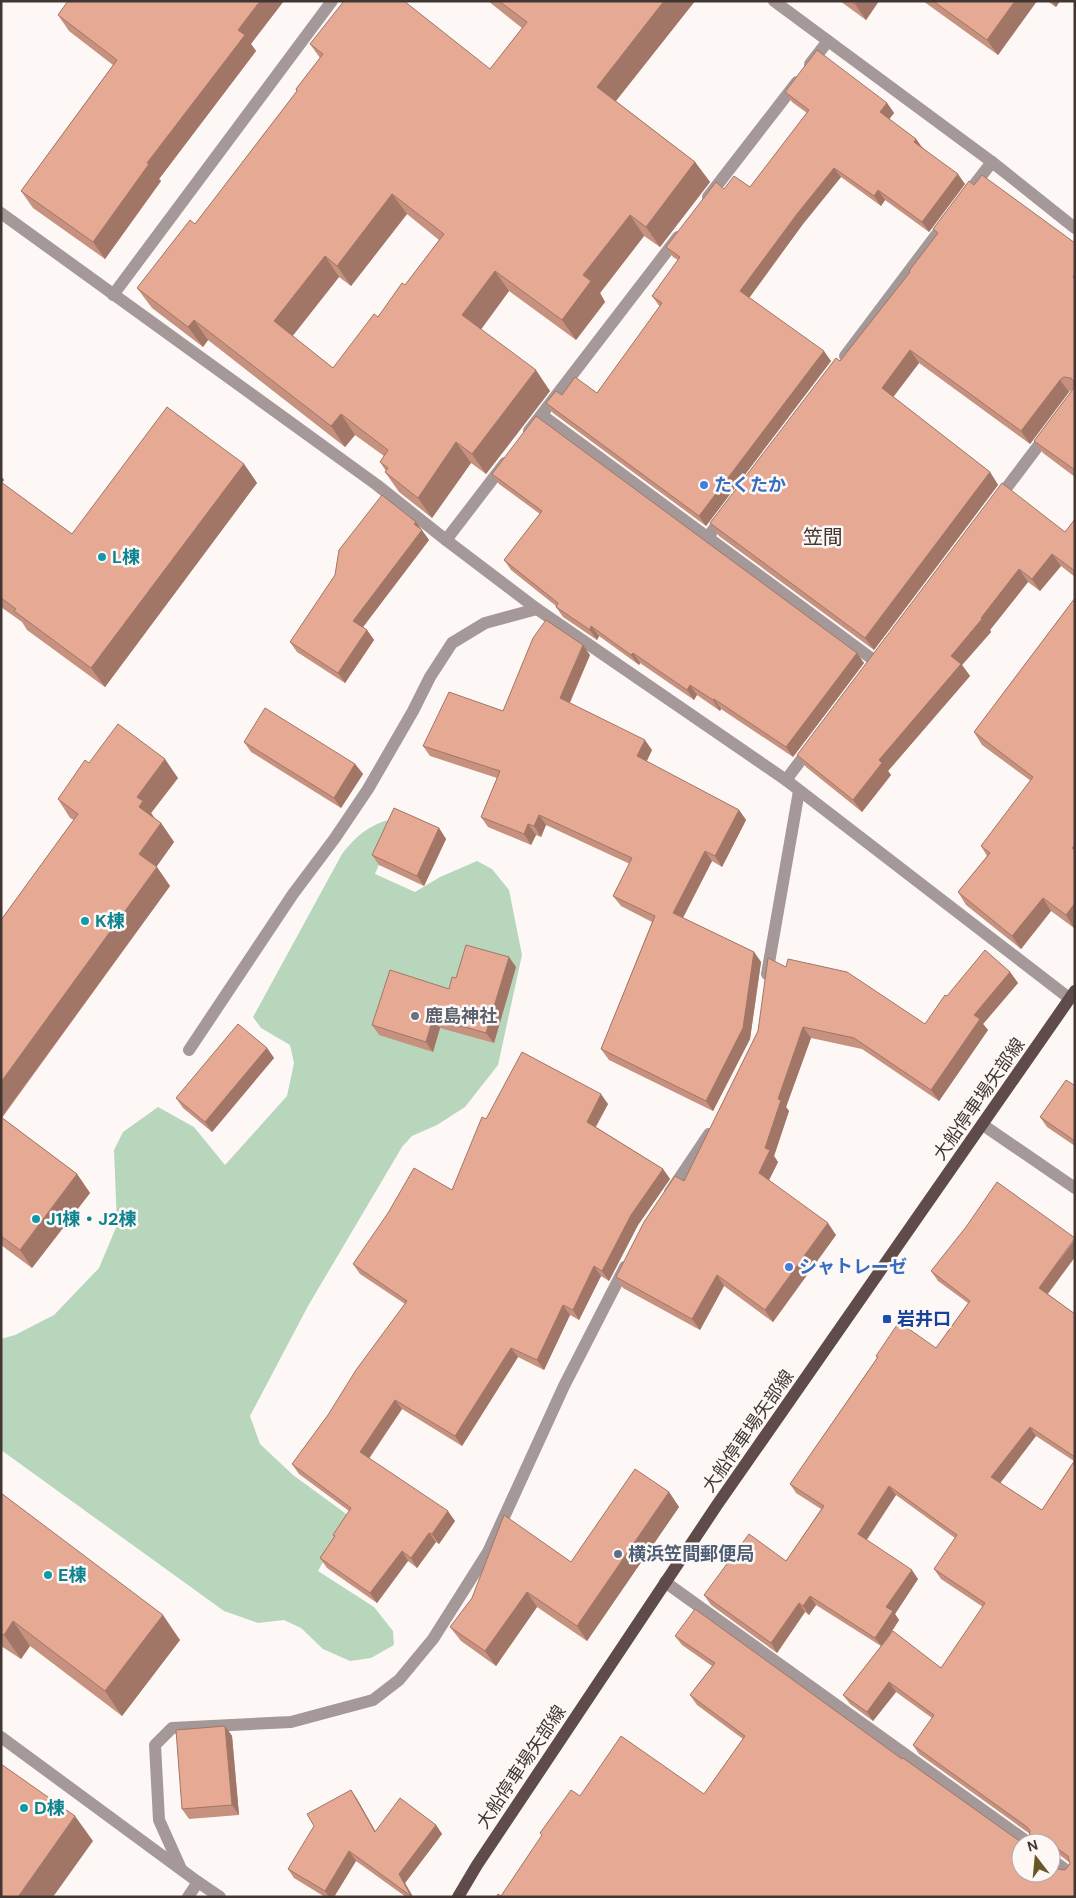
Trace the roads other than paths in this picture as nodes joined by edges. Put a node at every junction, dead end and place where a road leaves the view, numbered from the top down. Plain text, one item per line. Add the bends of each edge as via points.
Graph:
1 (332, 1) edge
2 (774, 1) edge
3 (828, 41) junction
4 (992, 162) junction
5 (703, 204) edge
6 (1, 213) edge
7 (685, 228) edge
8 (1075, 228) edge
9 (113, 296) junction
10 (838, 365) edge
11 (542, 414) junction
12 (1057, 420) edge
13 (524, 438) edge
14 (512, 454) edge
15 (732, 506) edge
16 (993, 506) edge
17 (708, 537) junction
18 (446, 540) junction
19 (537, 609) junction
20 (875, 661) edge
21 (816, 740) edge
22 (786, 780) junction
23 (799, 791) junction
24 (765, 988) edge
25 (1072, 995) edge
26 (189, 1050) dead end
27 (983, 1125) junction
28 (714, 1128) edge
29 (1075, 1188) edge
30 (661, 1205) edge
31 (630, 1256) edge
32 (665, 1582) junction
33 (1, 1737) edge
34 (1015, 1833) edge
35 (1061, 1866) edge
36 (181, 1869) junction
37 (1069, 1872) edge
38 (198, 1882) junction
39 (188, 1897) edge
40 (220, 1897) edge
41 (458, 1897) edge

1 - 9 street
2 - 3 street
3 - 4 street
3 - 5 street
4 - 8 street
4 - 10 street
6 - 9 street
7 - 11 street
9 - 18 street via 376,485
11 - 13 street
11 - 17 street
12 - 16 street
14 - 18 street
15 - 17 street
17 - 20 street
18 - 19 street
19 - 22 street
19 - 26 street via 485,623 452,643 368,789
21 - 22 street
22 - 23 street
23 - 24 street
23 - 25 street
25 - 27 main road, 大船停車場矢部線
27 - 29 street
27 - 32 main road, 大船停車場矢部線
28 - 30 street
31 - 36 street via 564,1386 488,1552 433,1639 399,1680 373,1700 291,1722 172,1728 155,1744 158,1820
32 - 34 street
32 - 41 main road, 大船停車場矢部線
33 - 36 street
35 - 37 street
36 - 38 street
38 - 39 street
38 - 40 street

